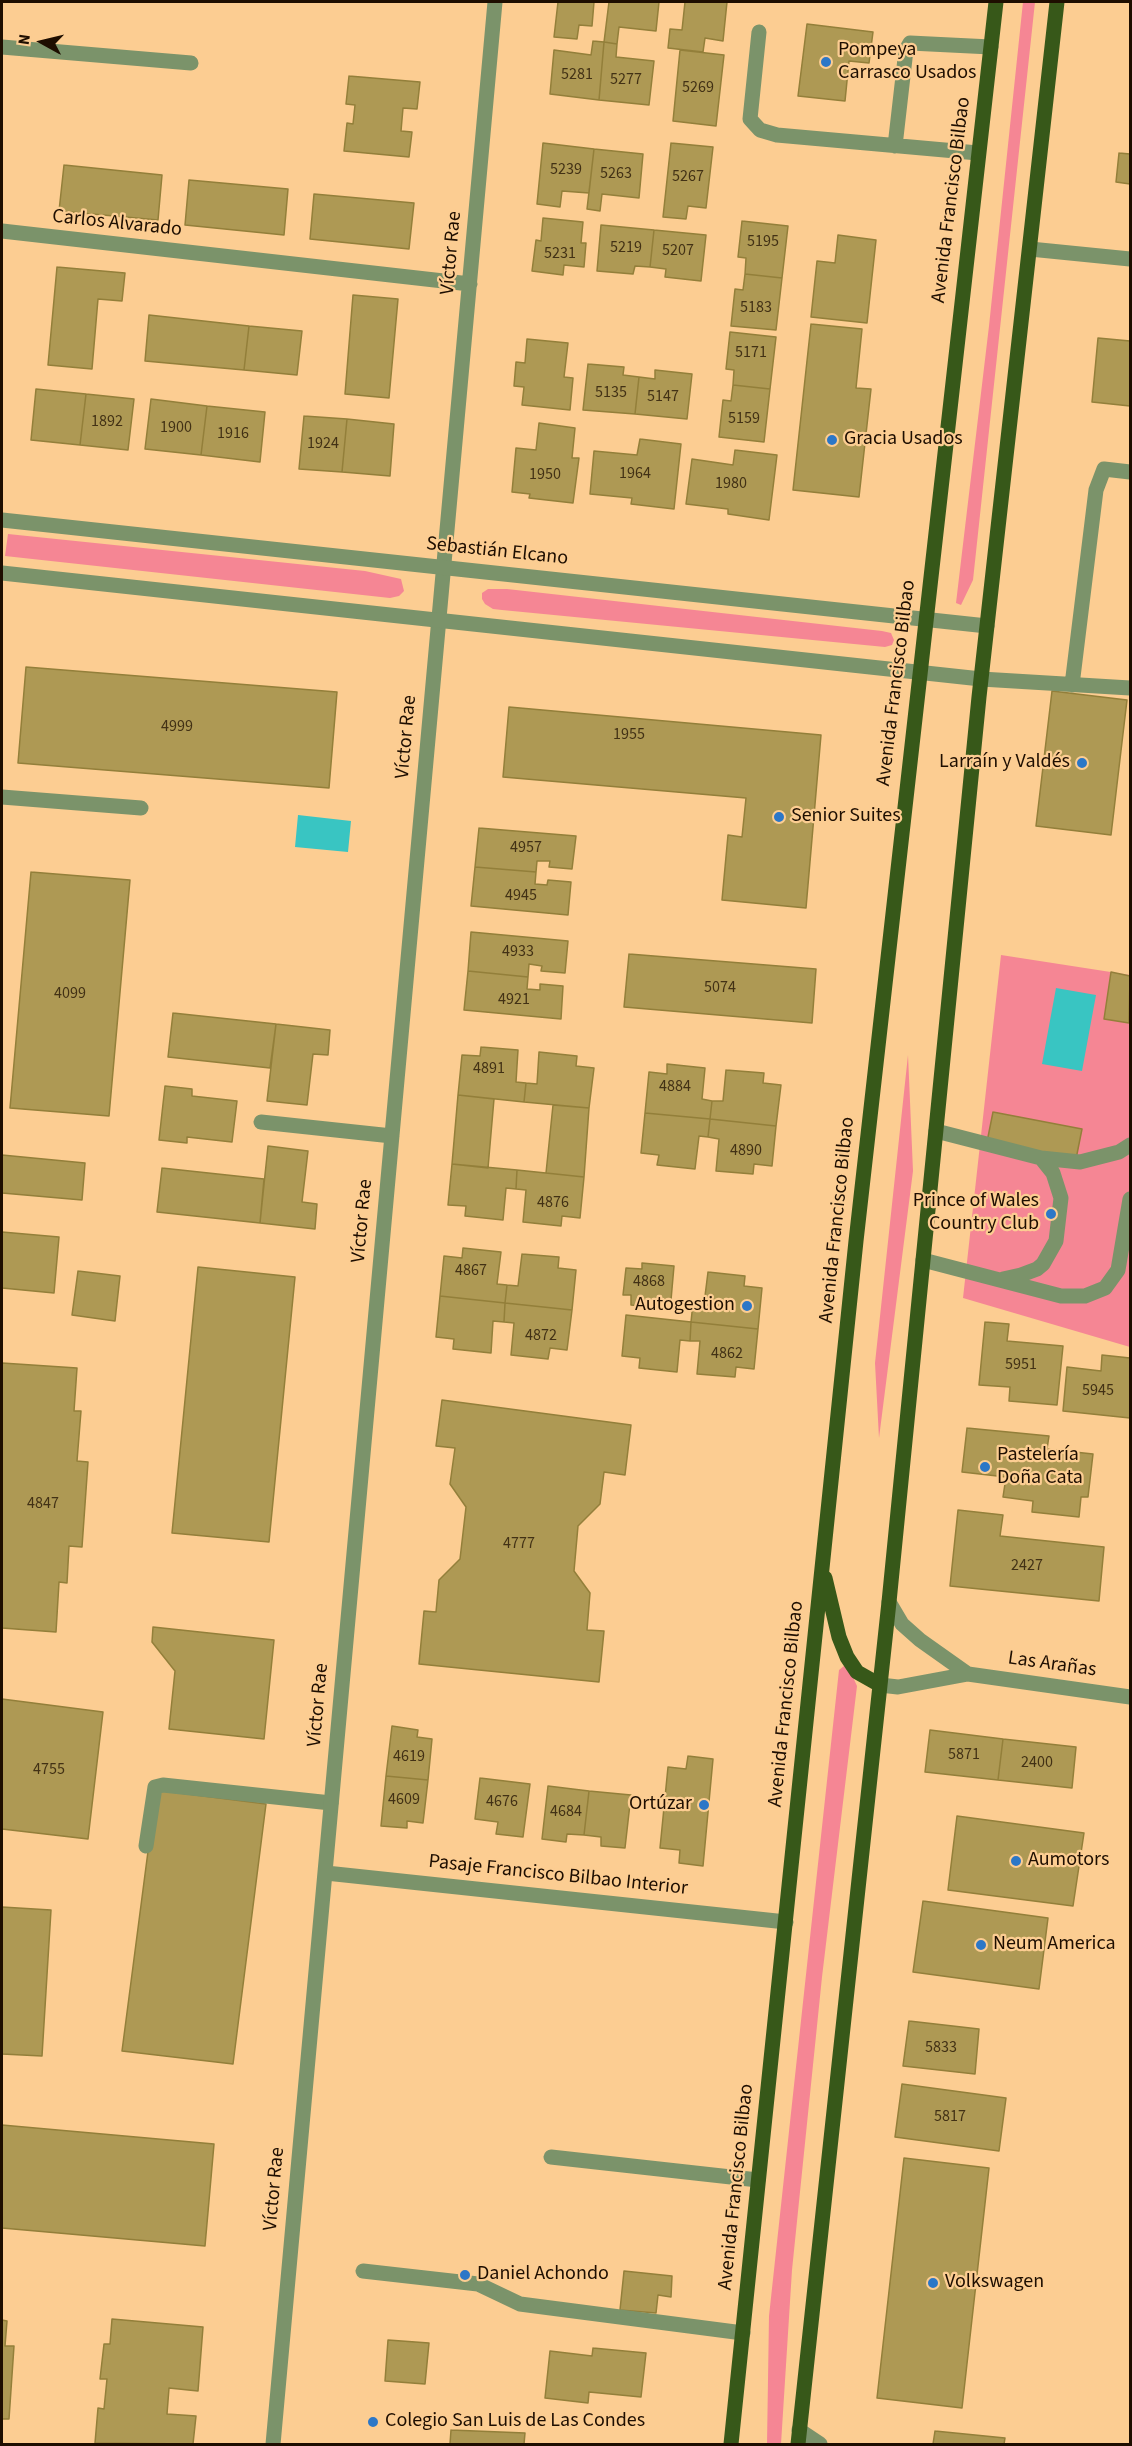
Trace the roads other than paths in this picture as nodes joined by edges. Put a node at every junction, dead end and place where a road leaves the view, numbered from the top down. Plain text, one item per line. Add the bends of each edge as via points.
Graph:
1 (495, 2) edge
2 (996, 2) edge
3 (1057, 2) edge
4 (759, 32) dead end
5 (991, 46) junction
6 (2, 47) edge
7 (191, 63) dead end
8 (895, 146) junction
9 (978, 153) junction
10 (2, 231) edge
11 (1030, 249) junction
12 (1131, 259) edge
13 (470, 284) junction
14 (1131, 471) edge
15 (2, 520) edge
16 (444, 567) junction
17 (2, 573) edge
18 (926, 619) junction
19 (439, 621) junction
20 (987, 626) junction
21 (920, 672) junction
22 (981, 679) junction
23 (1072, 685) junction
24 (1131, 688) edge
25 (2, 797) edge
26 (141, 808) dead end
27 (261, 1122) dead end
28 (936, 1131) junction
29 (392, 1136) junction
30 (1131, 1145) edge
31 (1041, 1158) junction
32 (1131, 1199) edge
33 (923, 1260) junction
34 (997, 1280) junction
35 (823, 1567) junction
36 (889, 1602) junction
37 (968, 1674) junction
38 (880, 1685) junction
39 (1131, 1697) edge
40 (331, 1803) junction
41 (146, 1846) dead end
42 (326, 1873) junction
43 (786, 1922) junction
44 (551, 2157) dead end
45 (758, 2180) junction
46 (363, 2271) dead end
47 (743, 2332) junction
48 (799, 2437) edge
49 (273, 2445) edge
50 (731, 2445) edge
51 (820, 2445) edge

1 - 13 street, Víctor Rae
2 - 5 main road, Avenida Francisco Bilbao
3 - 11 main road
4 - 8 street via 750,119 760,130
5 - 8 street via 910,43
5 - 9 main road, Avenida Francisco Bilbao
6 - 7 street
8 - 9 street
9 - 18 main road, Avenida Francisco Bilbao
10 - 13 street, Carlos Alvarado
11 - 12 street
11 - 20 main road
13 - 16 street, Víctor Rae
14 - 23 street via 1104,469 1096,490
15 - 16 street, Sebastián Elcano
16 - 18 street, Sebastián Elcano
16 - 19 street, Víctor Rae
17 - 19 street
18 - 20 street, Sebastián Elcano
18 - 21 main road, Avenida Francisco Bilbao
19 - 21 street
19 - 29 street, Víctor Rae
20 - 22 main road
21 - 22 street
21 - 35 main road, Avenida Francisco Bilbao
22 - 23 street
22 - 28 main road
23 - 24 street
25 - 26 street
27 - 29 street
28 - 31 street
28 - 33 main road
29 - 40 street, Víctor Rae
30 - 31 street via 1080,1162
31 - 34 street via 1053,1173 1061,1198 1056,1241 1037,1269
32 - 34 street via 1118,1270 1105,1288 1085,1296 1061,1296
33 - 34 street
33 - 36 main road
35 - 38 main road via 847,1657 857,1672
35 - 43 main road, Avenida Francisco Bilbao
36 - 37 street, Las Arañas via 902,1623
36 - 38 main road
37 - 38 street, Las Arañas via 898,1687
37 - 39 street, Las Arañas
38 - 48 main road
40 - 41 street via 155,1786
40 - 42 street, Víctor Rae
42 - 43 street, Pasaje Francisco Bilbao Interior
42 - 49 street, Víctor Rae
43 - 45 main road, Avenida Francisco Bilbao
44 - 45 street
45 - 47 main road, Avenida Francisco Bilbao
46 - 47 street via 478,2284 520,2304
47 - 50 main road, Avenida Francisco Bilbao
48 - 51 street

